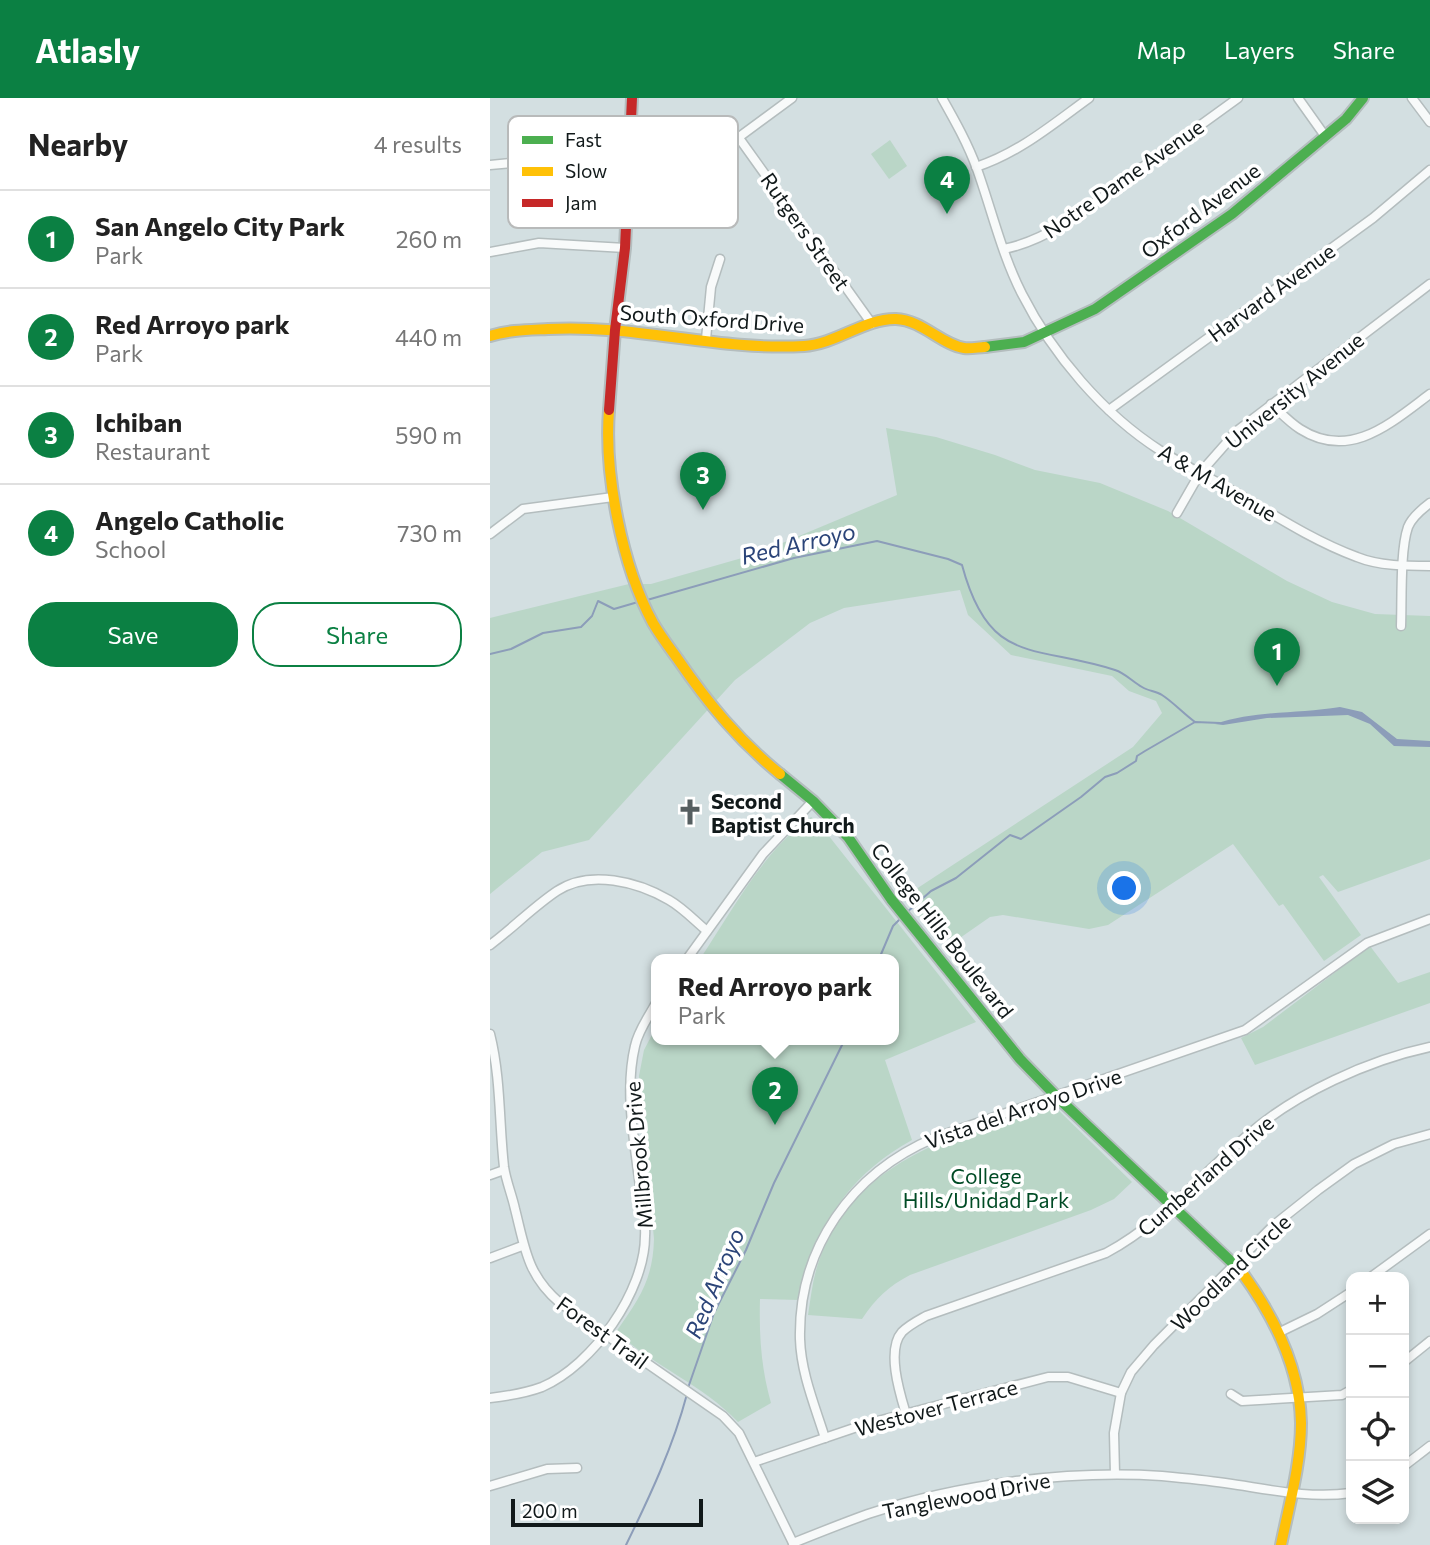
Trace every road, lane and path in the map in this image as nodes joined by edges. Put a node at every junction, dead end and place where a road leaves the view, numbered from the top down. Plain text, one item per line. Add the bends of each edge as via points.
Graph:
1 (632, 98) edge
2 (792, 98) edge
3 (942, 98) edge
4 (1089, 98) edge
5 (1238, 98) edge
6 (1298, 98) edge
7 (1363, 98) edge
8 (1412, 98) edge
9 (631, 116) edge
10 (1430, 122) edge
11 (1325, 136) junction
12 (739, 138) joint
13 (508, 163) edge
14 (490, 165) edge
15 (976, 167) junction
16 (1430, 170) edge
17 (626, 228) edge
18 (625, 248) junction
19 (1004, 248) junction
20 (490, 252) edge
21 (720, 259) dead end
22 (1430, 284) edge
23 (872, 324) junction
24 (615, 330) junction
25 (1044, 332) junction
26 (490, 336) edge
27 (706, 338) junction
28 (1430, 394) edge
29 (1271, 404) junction
30 (1109, 410) junction
31 (1199, 473) junction
32 (613, 497) junction
33 (1430, 503) edge
34 (1177, 513) dead end
35 (490, 534) edge
36 (1403, 566) junction
37 (1430, 566) edge
38 (1401, 626) dead end
39 (813, 801) junction
40 (1430, 919) edge
41 (707, 931) junction
42 (490, 945) edge
43 (691, 954) edge
44 (651, 1013) edge
45 (490, 1034) edge
46 (1430, 1047) edge
47 (1055, 1095) junction
48 (1430, 1134) edge
49 (504, 1170) junction
50 (490, 1174) edge
51 (1173, 1206) junction
52 (1430, 1234) edge
53 (523, 1246) junction
54 (490, 1258) edge
55 (1237, 1265) junction
56 (1378, 1272) edge
57 (1346, 1295) edge
58 (1280, 1332) junction
59 (606, 1334) junction
60 (1430, 1342) edge
61 (1409, 1358) edge
62 (1121, 1393) junction
63 (1346, 1393) edge
64 (1231, 1394) dead end
65 (490, 1398) edge
66 (1299, 1399) junction
67 (906, 1414) junction
68 (825, 1438) junction
69 (1430, 1446) edge
70 (754, 1462) junction
71 (1409, 1462) edge
72 (577, 1468) dead end
73 (1115, 1474) junction
74 (490, 1486) edge
75 (1290, 1494) junction
76 (1346, 1494) edge
77 (794, 1544) edge
78 (1281, 1545) edge

1 - 9 street, College Hills Boulevard
2 - 12 street
3 - 15 street, A & M Avenue
4 - 15 street via 1023,146
5 - 19 street, Notre Dame Avenue via 1081,213 1041,236
6 - 11 street
7 - 11 street, Oxford Avenue
8 - 10 street
11 - 25 street, Oxford Avenue via 1232,214 1131,285 1095,309
12 - 23 street, Rutgers Street
13 - 14 street
15 - 19 street, A & M Avenue
16 - 30 street, Harvard Avenue via 1373,218
17 - 18 street, College Hills Boulevard
18 - 20 street via 539,243
18 - 24 street, College Hills Boulevard
19 - 25 street, A & M Avenue via 1021,293
21 - 27 street via 711,287
22 - 29 street, University Avenue
23 - 25 street, South Oxford Drive via 895,319 916,324 962,348 1024,342
23 - 27 street, South Oxford Drive via 808,346
24 - 26 street, South Oxford Drive via 536,329
24 - 27 street, South Oxford Drive
24 - 32 street, College Hills Boulevard via 608,422
25 - 30 street, A & M Avenue
28 - 29 street via 1388,425 1355,441 1331,441 1301,429
29 - 31 street, University Avenue via 1237,430
30 - 31 street, A & M Avenue via 1160,450
31 - 34 street, University Avenue
31 - 36 street, A & M Avenue via 1358,558
32 - 35 street via 523,509
32 - 39 street, College Hills Boulevard via 653,623 710,706 760,758
33 - 36 street via 1408,526
36 - 37 street, A & M Avenue
36 - 38 street
39 - 41 street via 763,854
39 - 47 street, College Hills Boulevard via 848,837 915,929 1020,1059
40 - 47 street, Vista del Arroyo Drive via 1367,943 1245,1030
41 - 42 street via 670,901 630,883 601,880 559,889
41 - 43 street
44 - 59 street, Millbrook Drive via 635,1043 631,1071 646,1236 641,1267 628,1299
45 - 49 street, Forest Trail
46 - 51 street, Cumberland Drive via 1363,1068 1283,1108
47 - 51 street, College Hills Boulevard
47 - 68 street, Vista del Arroyo Drive via 911,1148 858,1187 832,1221 813,1261 802,1304 800,1340
48 - 55 street, Woodland Circle via 1394,1144 1354,1164 1274,1226
49 - 50 street
49 - 53 street, Forest Trail
51 - 55 street, College Hills Boulevard
51 - 67 street, Cumberland Drive via 1106,1253 911,1325 900,1334 896,1352
52 - 56 street
53 - 54 street
53 - 59 street, Forest Trail via 546,1291
55 - 58 street, College Hills Boulevard
55 - 62 street, Woodland Circle via 1154,1345 1131,1372
57 - 58 street
58 - 66 street, College Hills Boulevard
59 - 65 street, Millbrook Drive via 543,1386
59 - 70 street, Forest Trail via 723,1416 739,1433
60 - 61 street
62 - 67 street, Westover Terrace via 1068,1377 1048,1377
62 - 73 street, Woodland Circle via 1114,1433
63 - 66 street
64 - 66 street via 1242,1401
66 - 75 street, College Hills Boulevard via 1299,1448
67 - 68 street, Westover Terrace
68 - 70 street, Westover Terrace
69 - 71 street
70 - 77 street, Forest Trail
72 - 74 street via 547,1469
73 - 75 street, Tanglewood Drive via 1224,1482
73 - 77 street, Tanglewood Drive via 1064,1475 936,1496 869,1514
75 - 76 street, Tanglewood Drive
75 - 78 street, College Hills Boulevard

